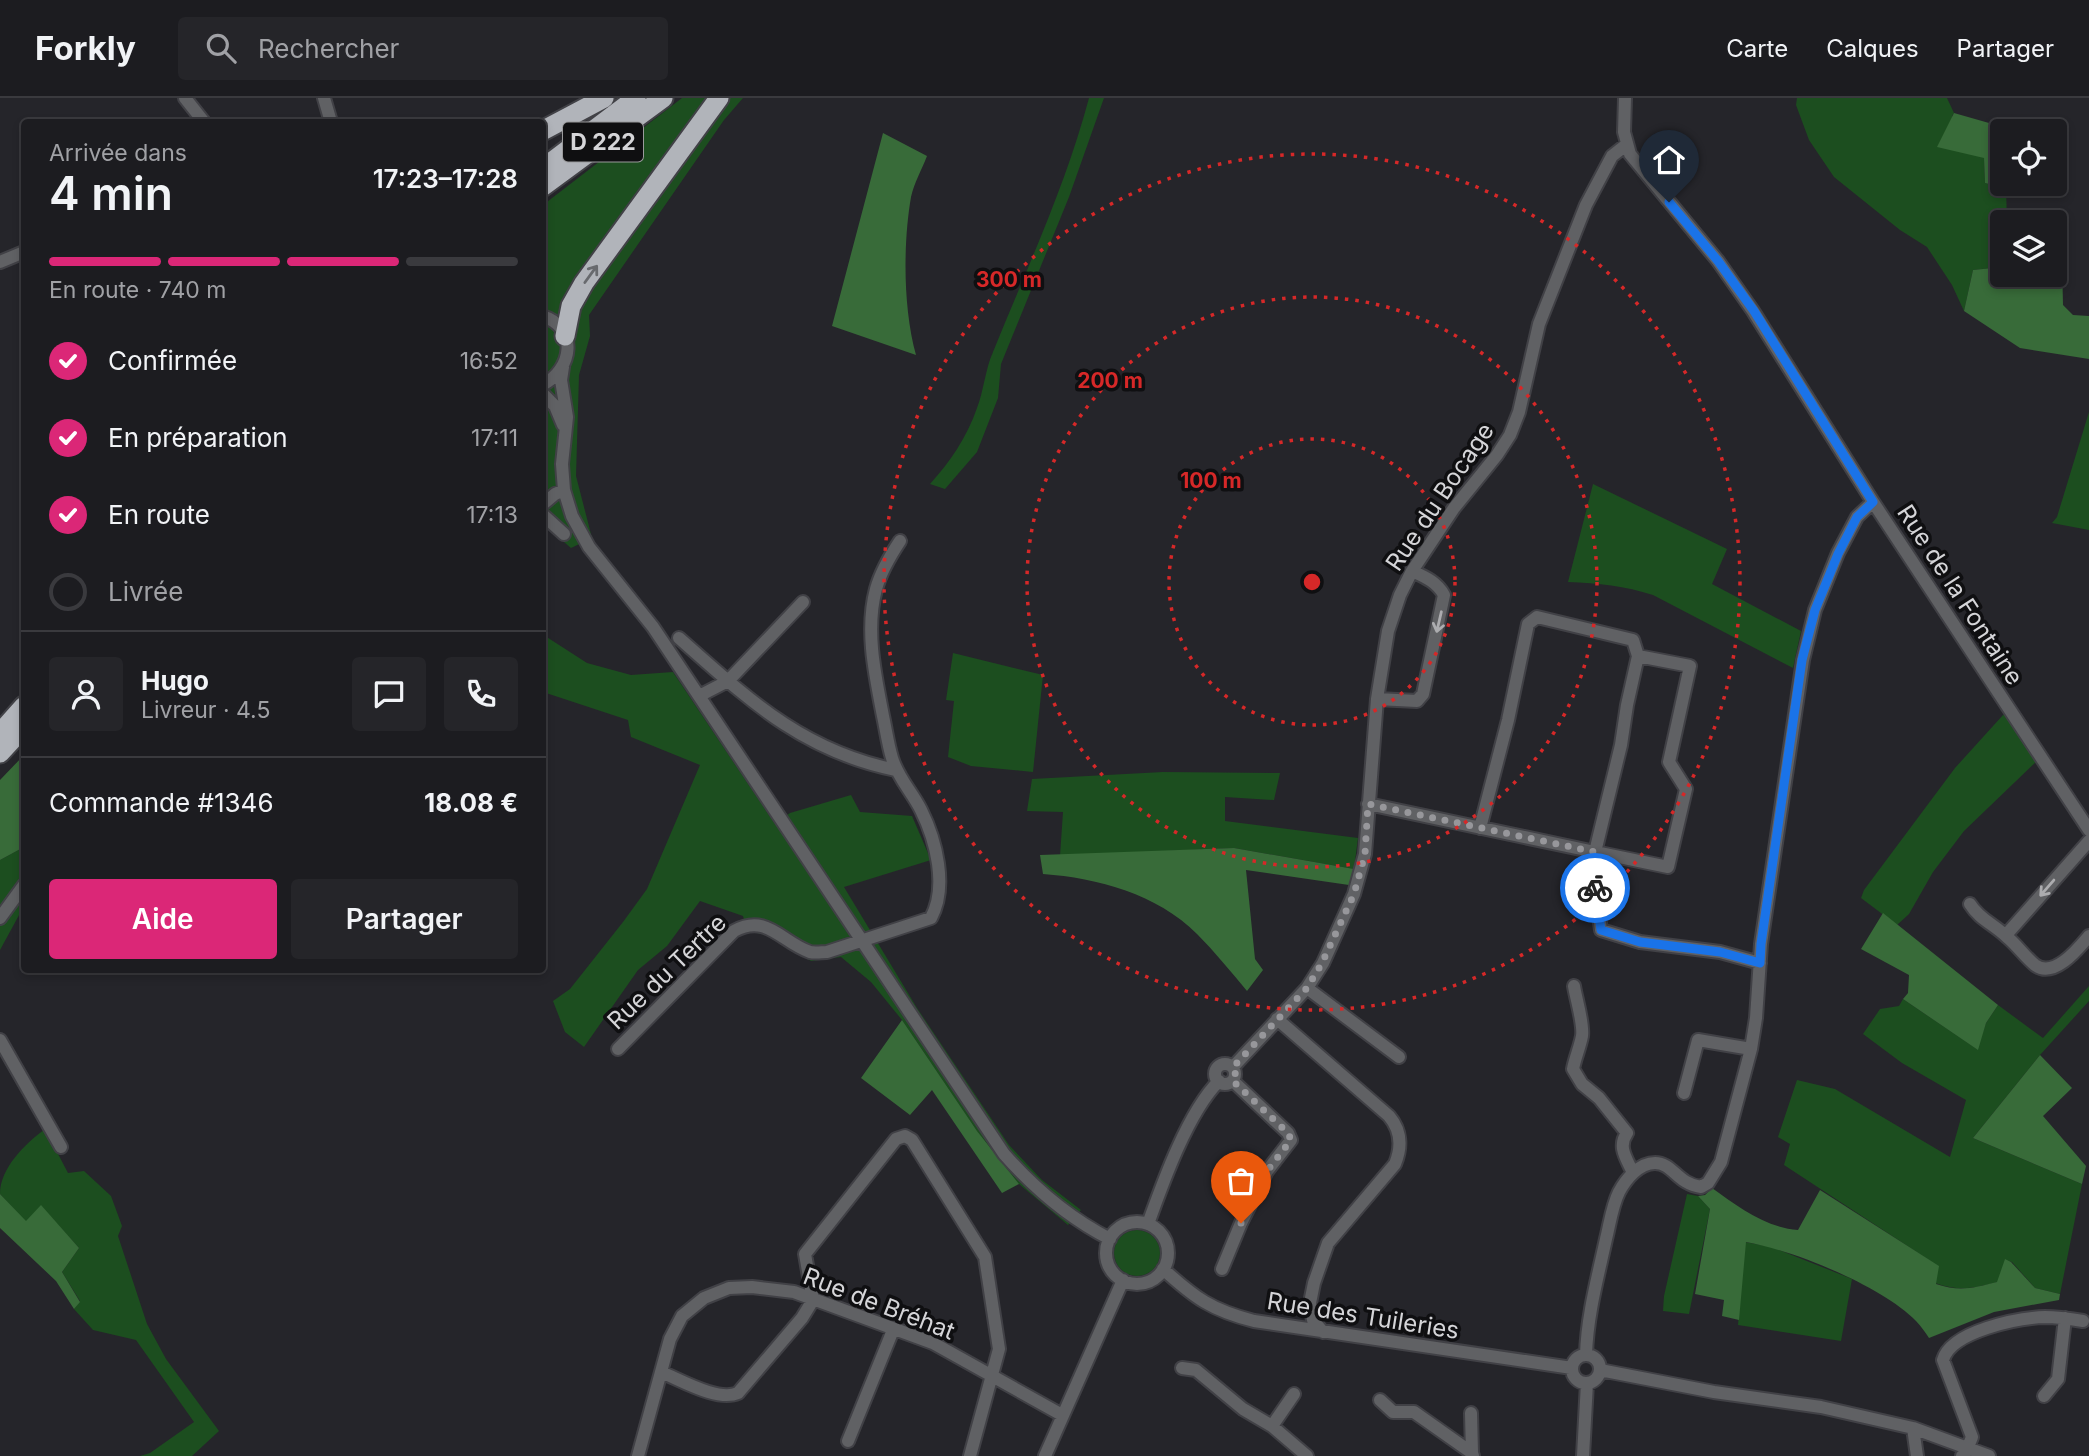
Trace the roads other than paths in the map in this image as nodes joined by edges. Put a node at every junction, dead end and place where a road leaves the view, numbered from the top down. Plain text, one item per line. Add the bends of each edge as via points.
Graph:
1 (185, 98) edge
2 (324, 98) edge
3 (604, 98) edge
4 (636, 98) edge
5 (663, 98) edge
6 (719, 98) edge
7 (1625, 98) edge
8 (202, 119) edge
9 (330, 119) edge
10 (546, 129) edge
11 (1626, 145) junction
12 (546, 166) edge
13 (546, 184) edge
14 (21, 253) edge
15 (0, 262) edge
16 (546, 318) edge
17 (565, 336) junction
18 (563, 367) junction
19 (546, 383) edge
20 (546, 397) edge
21 (564, 428) junction
22 (564, 490) junction
23 (546, 502) edge
24 (1873, 502) junction
25 (546, 518) edge
26 (564, 534) dead end
27 (900, 541) dead end
28 (1412, 571) junction
29 (803, 602) dead end
30 (679, 638) dead end
31 (1638, 656) junction
32 (728, 681) junction
33 (699, 696) junction
34 (1377, 699) junction
35 (21, 709) edge
36 (21, 730) edge
37 (0, 733) edge
38 (0, 753) edge
39 (896, 770) junction
40 (1368, 804) junction
41 (1480, 828) junction
42 (2089, 830) edge
43 (2089, 841) edge
44 (1595, 852) junction
45 (21, 889) edge
46 (1970, 904) dead end
47 (0, 918) edge
48 (2006, 935) junction
49 (2089, 936) edge
50 (864, 942) junction
51 (1760, 963) junction
52 (1574, 986) dead end
53 (1307, 988) junction
54 (1277, 1019) junction
55 (0, 1040) edge
56 (618, 1049) dead end
57 (1751, 1049) junction
58 (1399, 1058) dead end
59 (1233, 1067) junction
60 (1233, 1081) junction
61 (1219, 1082) junction
62 (1684, 1093) dead end
63 (61, 1147) dead end
64 (1633, 1173) junction
65 (1148, 1224) junction
66 (1110, 1239) junction
67 (1163, 1269) junction
68 (1223, 1269) dead end
69 (1123, 1280) junction
70 (813, 1300) junction
71 (1310, 1303) junction
72 (2065, 1318) junction
73 (2084, 1321) dead end
74 (1290, 1326) junction
75 (894, 1330) junction
76 (1323, 1332) junction
77 (1586, 1355) junction
78 (1182, 1367) dead end
79 (1572, 1367) junction
80 (1600, 1370) junction
81 (661, 1372) junction
82 (990, 1377) junction
83 (1587, 1383) junction
84 (1294, 1394) dead end
85 (2044, 1396) dead end
86 (1380, 1401) dead end
87 (1471, 1413) dead end
88 (1062, 1415) junction
89 (1272, 1426) junction
90 (1913, 1428) junction
91 (848, 1441) dead end
92 (1965, 1452) edge
93 (1472, 1454) edge
94 (638, 1456) edge
95 (970, 1456) edge
96 (1045, 1456) edge
97 (1307, 1456) edge
98 (1583, 1456) edge
99 (1917, 1456) edge
100 (1989, 1456) edge

1 - 8 street
2 - 9 street
3 - 10 highway
4 - 12 highway, D 222
5 - 13 highway, D 222
17 -> 6 highway via 571,306 584,283
7 - 11 street
11 - 24 street, Rue de la Fontaine via 1754,311
11 - 28 street, Rue du Bocage via 1612,156 1586,205 1548,300 1510,435
14 - 15 street
16 - 17 street
17 - 18 street via 568,353
18 - 19 street
18 - 21 street
20 - 21 street
21 - 22 street
22 - 23 street
22 - 33 street via 589,547 629,595
24 - 42 street, Rue de la Fontaine
24 - 51 street via 1857,517 1838,554 1815,610 1802,660
25 - 26 street
27 - 39 street via 884,567 873,612 874,664
28 - 34 street, Rue du Bocage via 1388,631
28 -> 34 street via 1440,587 1444,595 1423,694 1417,701
29 - 32 street
30 - 32 street
31 - 41 street via 1633,640 1536,617 1528,624
31 - 44 street
31 - 44 street via 1690,666 1669,762 1686,789 1668,867
32 - 33 street
32 - 39 street via 766,713 808,739
33 - 50 street
34 - 40 street, Rue du Bocage
35 - 37 highway
36 - 38 highway
39 - 50 street via 921,810 933,845 938,866 937,906 931,918
40 - 41 street
40 - 53 street, Rue du Bocage via 1365,854 1354,894
41 - 44 street
43 -> 48 street
44 - 51 street via 1592,866 1601,930 1640,942 1720,952
45 - 47 street
46 - 48 street via 1976,914
48 - 49 street via 2037,967 2049,969
50 - 56 street, Rue du Tertre via 811,952 763,926 748,924 734,931
50 - 66 street via 1004,1154 1035,1187
51 - 57 street
52 - 64 street via 1582,1038 1573,1069 1627,1133 1623,1150
53 - 54 street, Rue du Bocage
53 - 58 street
54 - 59 street, Rue du Bocage
54 - 71 street via 1389,1116 1399,1135 1395,1164 1328,1242
55 - 63 street
57 - 62 street via 1698,1040
57 - 64 street via 1721,1162 1708,1183 1688,1185 1663,1164 1653,1163
59 - 60 street
59 - 61 street via 1218,1067
60 - 61 street
60 - 68 street via 1291,1140 1267,1171
61 - 65 street via 1181,1143
64 - 77 street via 1613,1209
65 - 66 street via 1126,1224
65 - 67 street via 1164,1237 1168,1248
66 - 69 street via 1108,1262
67 - 69 street via 1146,1282
67 - 74 street, Rue des Tuileries via 1214,1309
69 - 88 street
70 - 75 street, Rue de Bréhat
70 - 81 street, Rue de Bréhat via 794,1292 752,1287 729,1288 704,1298 682,1316
70 - 81 street via 732,1396 719,1396
70 - 82 street via 805,1254 896,1139 905,1136 912,1140 985,1256 999,1349
71 - 74 street
71 - 76 street via 1313,1320
72 - 73 street
72 - 85 street via 2058,1379
72 - 92 street via 2025,1319 1992,1327 1959,1339 1945,1351 1943,1360 1972,1437
74 - 76 street, Rue des Tuileries
75 - 82 street, Rue de Bréhat via 933,1343
75 - 91 street
76 - 79 street, Rue des Tuileries
77 - 79 street
77 - 80 street via 1598,1361
78 - 89 street via 1196,1370 1243,1409
79 - 83 street via 1575,1378
80 - 83 street via 1597,1378
80 - 90 street via 1821,1407
81 - 94 street, Rue de Bréhat
82 - 88 street, Rue de Bréhat
82 - 95 street
83 - 98 street
84 - 89 street
86 - 93 street via 1393,1412 1414,1412
87 - 93 street
88 - 96 street
89 - 97 street
90 - 92 street
90 - 99 street
92 - 100 street

